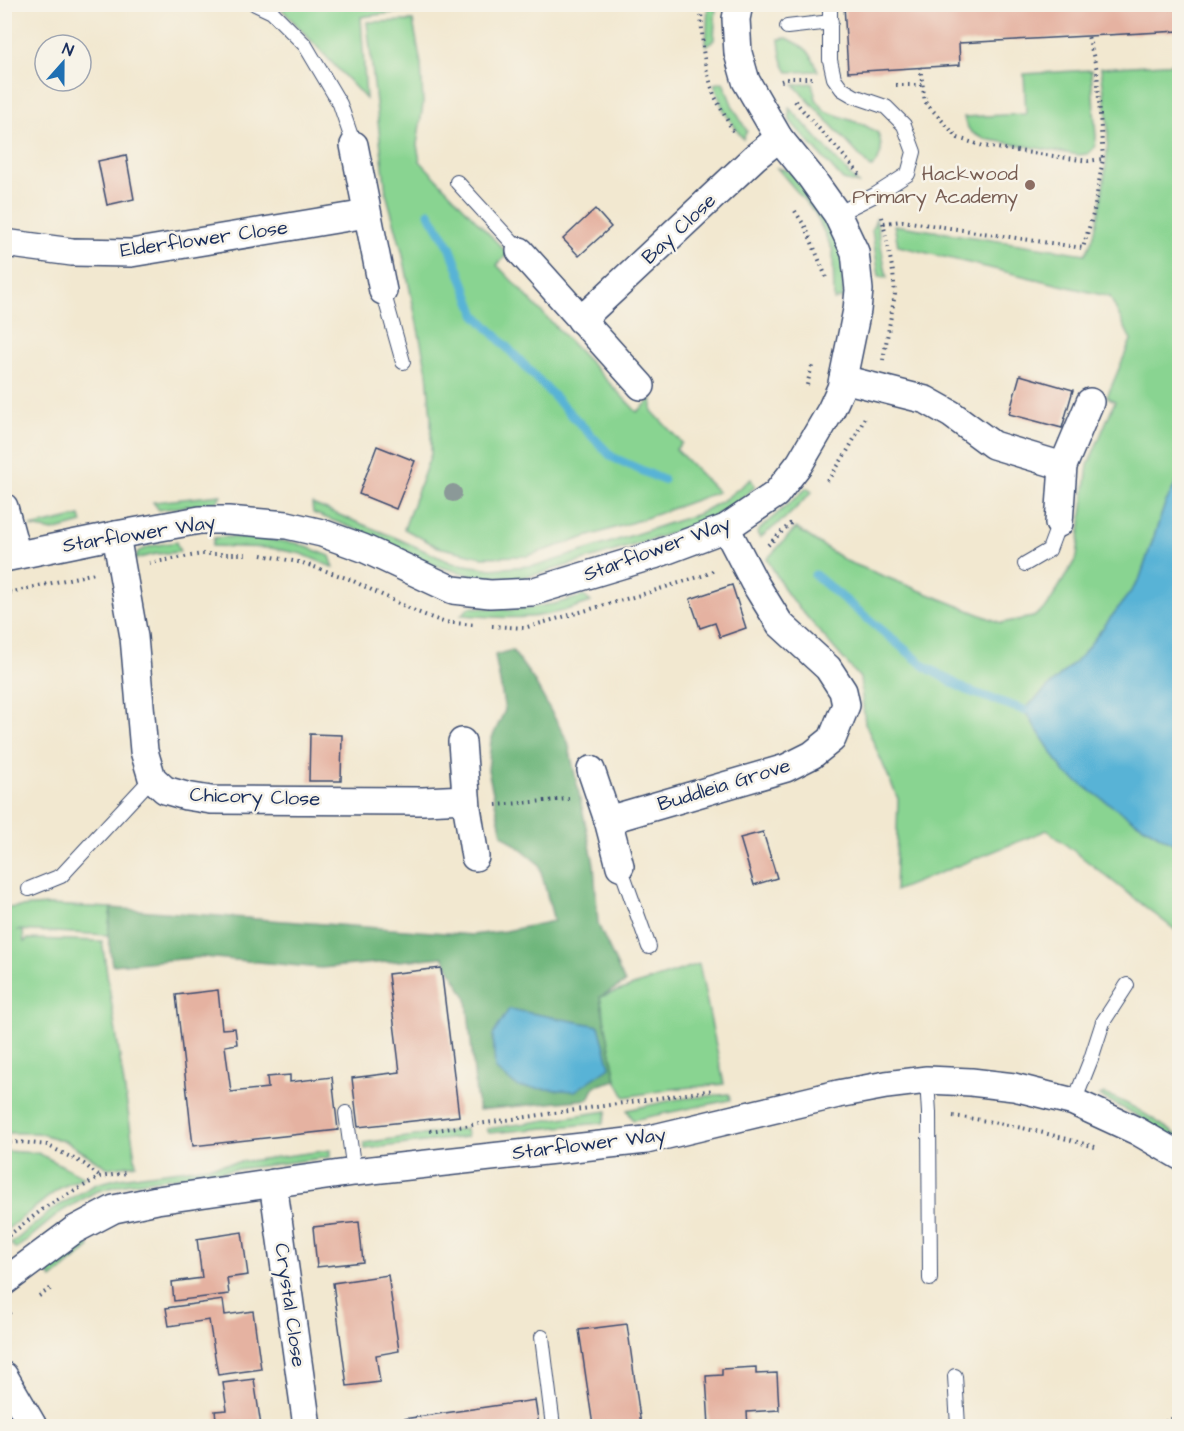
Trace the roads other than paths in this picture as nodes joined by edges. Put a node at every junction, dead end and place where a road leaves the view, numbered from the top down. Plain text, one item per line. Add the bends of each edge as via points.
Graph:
1 (255, 4) edge
2 (739, 4) edge
3 (830, 4) edge
4 (831, 22) junction
5 (787, 27) dead end
6 (779, 138) junction
7 (354, 145) joint
8 (457, 182) dead end
9 (367, 214) junction
10 (837, 214) junction
11 (4, 243) edge
12 (519, 251) joint
13 (383, 291) joint
14 (581, 320) junction
15 (403, 362) dead end
16 (843, 379) junction
17 (641, 386) dead end
18 (1090, 402) dead end
19 (1064, 466) junction
20 (4, 507) edge
21 (1059, 523) joint
22 (726, 528) junction
23 (116, 535) junction
24 (11, 557) edge
25 (1025, 564) dead end
26 (462, 742) dead end
27 (591, 770) dead end
28 (152, 778) junction
29 (467, 803) junction
30 (604, 809) junction
31 (475, 857) dead end
32 (620, 866) joint
33 (29, 889) dead end
34 (649, 947) dead end
35 (1127, 985) dead end
36 (927, 1080) junction
37 (1074, 1102) junction
38 (346, 1113) dead end
39 (1179, 1156) edge
40 (354, 1172) junction
41 (273, 1183) junction
42 (930, 1280) dead end
43 (4, 1282) edge
44 (542, 1337) dead end
45 (4, 1376) edge
46 (955, 1376) dead end
47 (33, 1426) edge
48 (307, 1426) edge
49 (553, 1426) edge
50 (958, 1426) edge

1 - 7 lane via 272,12 305,45 340,104
2 - 6 street, Starflower Way via 738,53 746,81
3 - 4 lane
4 - 5 lane
4 - 10 lane via 830,60 834,78 854,96 886,107 904,124 914,152 908,174
6 - 10 street, Starflower Way
6 - 14 street, Bay Close
7 - 9 street
8 - 12 lane
9 - 11 street, Elderflower Close via 131,253 72,252
9 - 13 street
10 - 16 street, Starflower Way via 855,252 859,290
12 - 14 street
13 - 15 lane
14 - 17 street
16 - 19 street via 926,400 993,445
16 - 22 street, Starflower Way via 831,410 800,463 776,494
18 - 19 street
19 - 21 street
20 - 24 street
21 - 25 lane via 1049,550
22 - 23 street, Starflower Way via 654,555 531,592 490,594 453,590 363,548 287,525 200,520
22 - 30 street, Buddleia Grove via 780,624 828,668 843,691 846,705 832,739 786,768
23 - 24 street, Starflower Way
23 - 28 street via 134,637 144,751
26 - 29 street
27 - 30 street
28 - 29 street, Chicory Close via 165,790 211,800
28 - 33 lane via 61,876
29 - 31 street
30 - 32 street
32 - 34 lane
35 - 37 lane via 1102,1022
36 - 37 street, Starflower Way via 1014,1087
36 - 40 street, Starflower Way via 838,1094 646,1140
36 - 42 lane
37 - 39 street, Starflower Way via 1137,1131
38 - 40 lane
40 - 41 street, Starflower Way
41 - 43 street, Starflower Way via 114,1209 74,1230
41 - 48 street, Crystal Close
44 - 49 lane
45 - 47 street
46 - 50 lane

